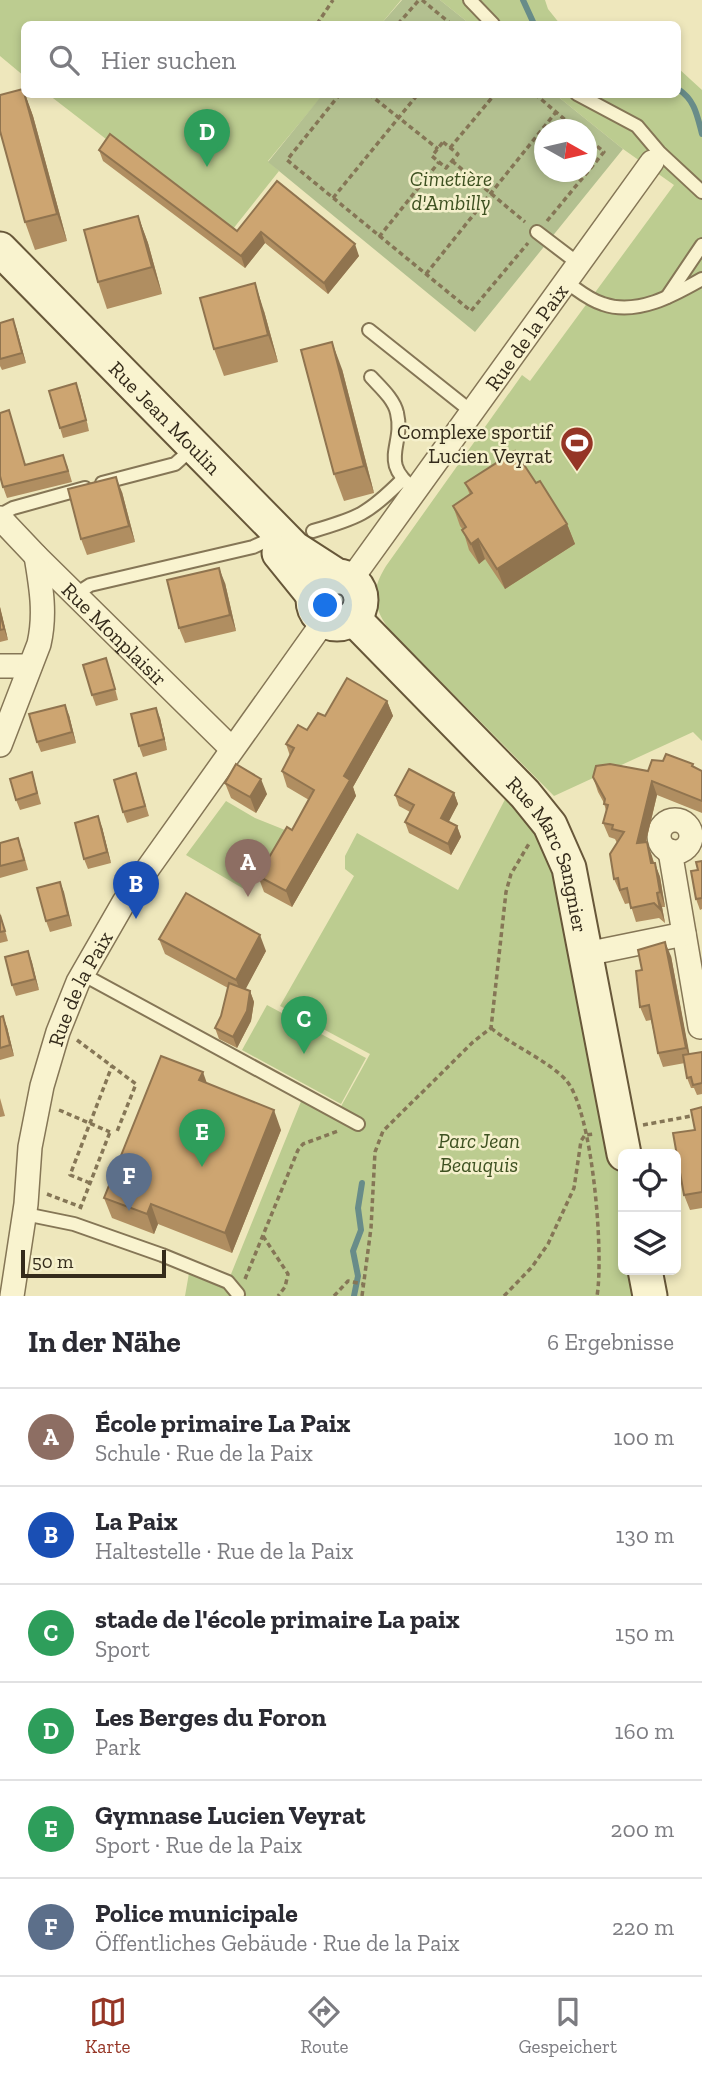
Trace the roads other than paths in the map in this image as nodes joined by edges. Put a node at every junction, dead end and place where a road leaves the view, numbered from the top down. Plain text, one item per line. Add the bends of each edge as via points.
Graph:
1 (470, 0) edge
2 (489, 21) edge
3 (584, 98) edge
4 (652, 162) dead end
5 (702, 192) edge
6 (537, 232) road end
7 (702, 245) edge
8 (2, 260) edge
9 (572, 273) junction
10 (702, 279) edge
11 (665, 299) junction
12 (369, 330) dead end
13 (370, 377) dead end
14 (471, 412) junction
15 (189, 452) junction
16 (409, 485) junction
17 (0, 516) edge
18 (313, 531) dead end
19 (271, 535) junction
20 (36, 556) junction
21 (76, 594) junction
22 (336, 598) junction
23 (0, 666) edge
24 (30, 666) junction
25 (0, 745) edge
26 (232, 749) junction
27 (687, 845) edge
28 (684, 934) junction
29 (586, 954) junction
30 (82, 974) junction
31 (700, 1014) edge
32 (358, 1124) road end
33 (622, 1142) edge
34 (25, 1213) junction
35 (646, 1275) edge
36 (238, 1294) road end
37 (12, 1296) edge
38 (650, 1296) edge

1 - 2 lane
3 - 5 lane via 637,126
4 - 9 street, Rue de la Paix
6 - 9 lane
7 - 11 lane
8 - 15 street, Rue Jean Moulin
9 - 11 lane via 590,299 615,307
9 - 14 street, Rue de la Paix
10 - 11 lane
12 - 14 lane
13 - 16 lane via 397,412 394,457
14 - 16 street, Rue de la Paix
15 - 17 lane via 174,464 57,495
15 - 19 street, Rue Jean Moulin
16 - 18 lane via 363,514
16 - 22 street, Rue de la Paix
17 - 20 street, Rue Monplaisir
19 - 21 lane via 253,548 90,585
19 - 22 street, Rue Jean Moulin via 301,554
20 - 21 street, Rue Monplaisir
20 - 24 street via 43,626
21 - 26 street, Rue Monplaisir
22 - 26 street, Rue de la Paix
22 - 29 street, Rue Marc Sangnier via 520,788 550,825 569,868
23 - 24 street
24 - 25 street
26 - 30 street, Rue de la Paix via 145,871
27 - 28 street
28 - 29 street
28 - 31 street
29 - 33 street, Rue Marc Sangnier
30 - 32 lane
30 - 34 street, Rue de la Paix via 42,1086
34 - 36 lane via 74,1224 162,1255 228,1282
34 - 37 street, Rue de la Paix
35 - 38 street

